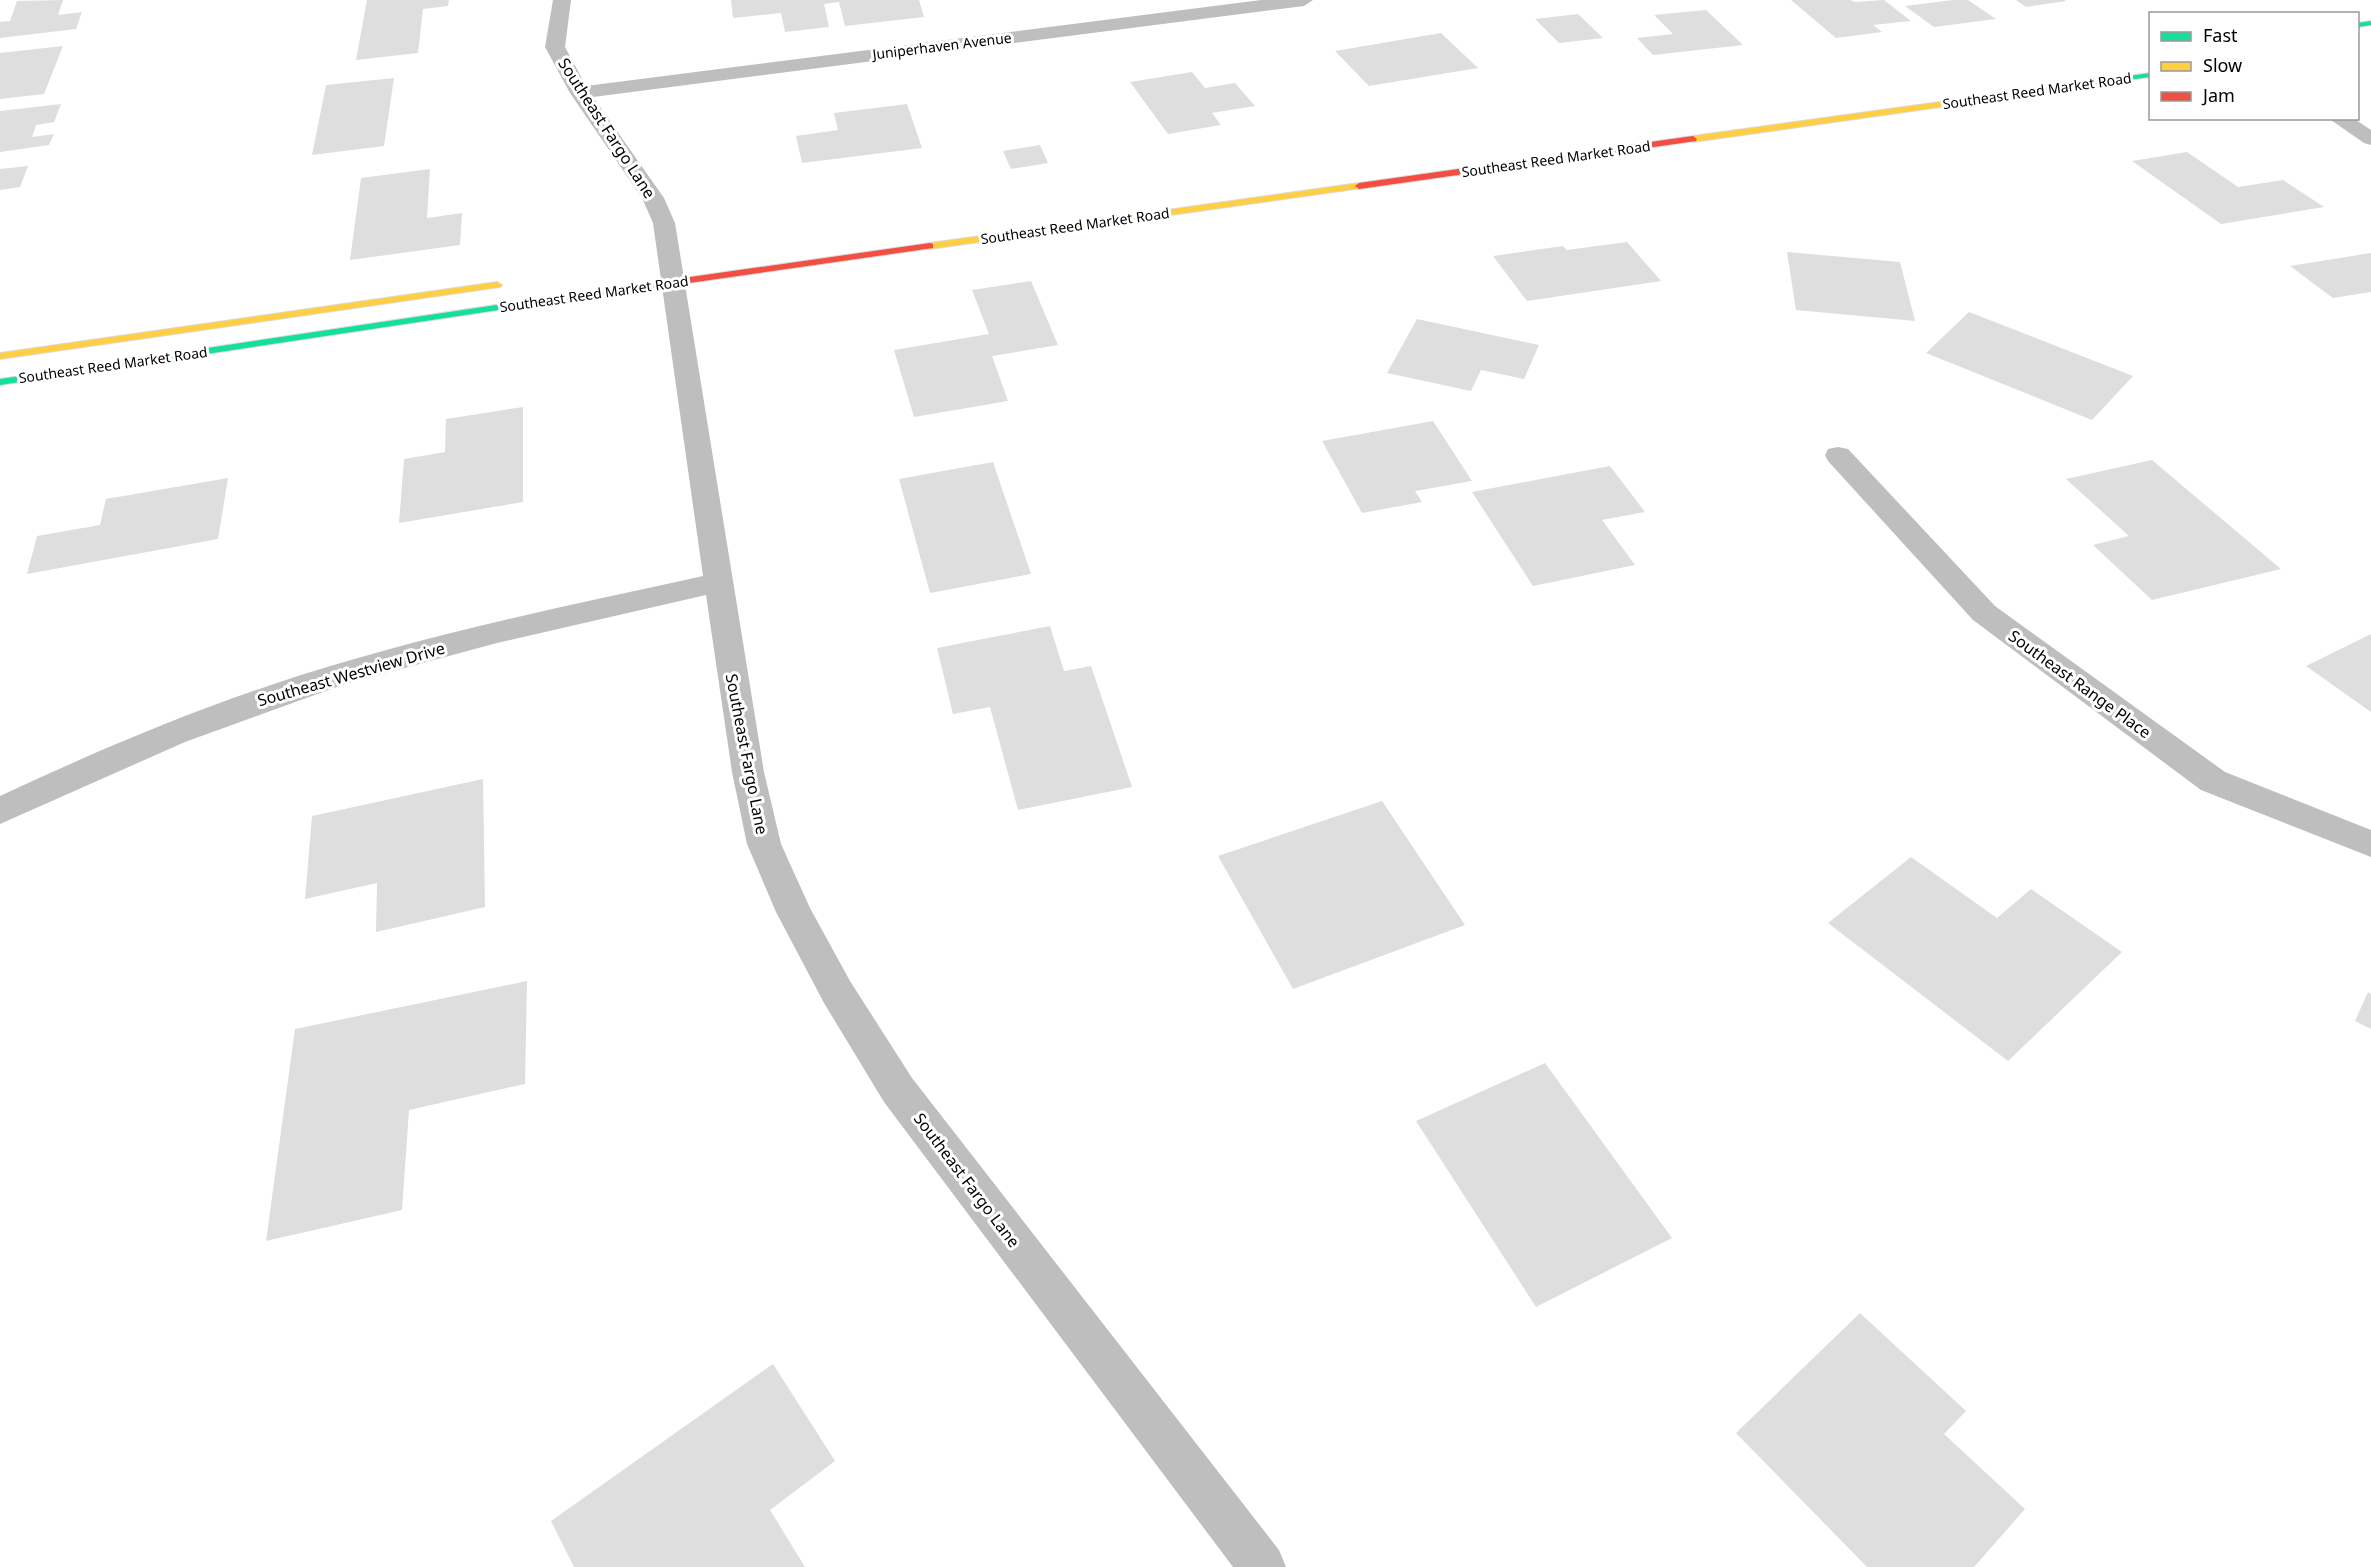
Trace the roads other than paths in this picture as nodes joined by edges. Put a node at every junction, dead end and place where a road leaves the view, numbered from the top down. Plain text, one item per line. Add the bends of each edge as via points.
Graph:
1 (562, 0) edge
2 (1304, 0) edge
3 (2149, 75) edge
4 (580, 93) junction
5 (2341, 120) edge
6 (2371, 139) edge
7 (671, 266) junction
8 (517, 282) dead end
9 (0, 356) edge
10 (0, 382) edge
11 (1838, 455) dead end
12 (717, 582) junction
13 (0, 811) edge
14 (2371, 844) edge
15 (1262, 1567) edge

1 - 4 street, Southeast Fargo Lane via 555,47
2 - 4 street, Juniperhaven Avenue
3 - 7 main road, Southeast Reed Market Road
4 - 7 street, Southeast Fargo Lane via 653,198 664,223
5 - 6 street
7 - 10 main road, Southeast Reed Market Road
7 - 12 street, Southeast Fargo Lane
8 - 9 main road, Southeast Reed Market Road
11 - 14 street, Southeast Range Place via 1984,613 2213,781
12 - 13 street, Southeast Westview Drive via 510,629 283,692 97,764
12 - 15 street, Southeast Fargo Lane via 748,772 764,844 794,912 837,992 898,1090

